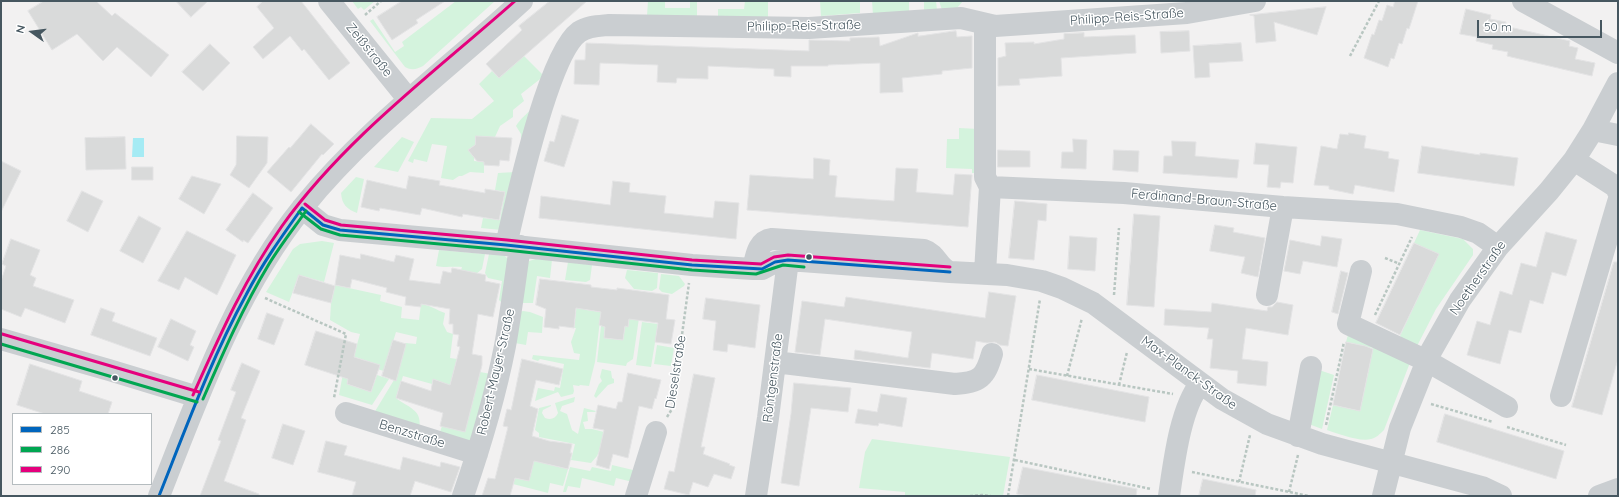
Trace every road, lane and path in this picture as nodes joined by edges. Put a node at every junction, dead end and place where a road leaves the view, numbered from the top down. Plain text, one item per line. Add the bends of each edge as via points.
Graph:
1 (329, 1) edge
2 (522, 1) edge
3 (1255, 1) edge
4 (1380, 1) edge
5 (1523, 1) edge
6 (985, 24) junction
7 (1618, 53) edge
8 (1350, 56) dead end
9 (1618, 83) edge
10 (409, 100) junction
11 (1612, 106) edge
12 (1593, 130) junction
13 (1618, 135) edge
14 (1574, 160) junction
15 (990, 187) junction
16 (1618, 192) edge
17 (1618, 202) edge
18 (1282, 207) junction
19 (302, 208) junction
20 (1421, 218) junction
21 (1119, 228) dead end
22 (513, 246) junction
23 (1498, 247) junction
24 (1385, 258) dead end
25 (788, 260) junction
26 (692, 264) junction
27 (1400, 264) junction
28 (753, 269) junction
29 (1361, 271) dead end
30 (950, 272) junction
31 (985, 273) junction
32 (1042, 281) junction
33 (248, 291) junction
34 (1267, 295) dead end
35 (1086, 299) junction
36 (1107, 312) junction
37 (1357, 329) junction
38 (1132, 331) junction
39 (1, 340) edge
40 (992, 354) dead end
41 (1427, 361) junction
42 (776, 362) junction
43 (1311, 367) dead end
44 (1029, 369) junction
45 (1067, 376) junction
46 (1119, 385) junction
47 (1196, 390) junction
48 (1561, 396) dead end
49 (198, 397) junction
50 (1412, 398) junction
51 (1508, 407) dead end
52 (346, 413) joint
53 (1254, 417) junction
54 (656, 432) joint
55 (1307, 440) junction
56 (1566, 444) dead end
57 (477, 454) junction
58 (1014, 460) junction
59 (1392, 462) junction
60 (1174, 468) junction
61 (1239, 482) junction
62 (1618, 489) edge
63 (1289, 492) junction
64 (1170, 495) edge
65 (159, 496) edge
66 (463, 496) edge
67 (636, 496) edge
68 (756, 496) edge
69 (970, 496) edge
70 (991, 496) edge
71 (1008, 496) edge
72 (1309, 496) edge
73 (1383, 496) edge
74 (1501, 496) edge
75 (1599, 496) edge

1 - 10 street, Zeißstraße
2 - 10 street
3 - 6 street, Philipp-Reis-Straße via 1187,13 995,26
4 - 8 path
5 - 7 street
6 - 15 street via 985,176
6 - 22 street, Philipp-Reis-Straße via 962,18 817,28 609,26 585,29 567,46 548,90 527,163
9 - 11 street, Noetherstraße
10 - 19 street via 340,165
11 - 12 street, Noetherstraße
12 - 13 street
12 - 14 street, Noetherstraße
14 - 16 street via 1616,187
14 - 23 street, Noetherstraße
15 - 18 street, Ferdinand-Braun-Straße via 1124,193
15 - 31 street
17 - 48 street
18 - 20 street, Ferdinand-Braun-Straße via 1397,214
18 - 34 street
19 - 22 street, Max-Planck-Straße via 323,225 340,230
19 - 33 street
20 - 23 street, Ferdinand-Braun-Straße via 1478,233
20 - 27 path
21 - 36 path via 1114,298
22 - 26 street, Max-Planck-Straße
22 - 57 street, Robert-Mayer-Straße via 504,348
23 - 41 street, Noetherstraße via 1460,300
24 - 27 path
25 - 28 street, Max-Planck-Straße via 775,262 762,269
25 - 30 street, Max-Planck-Straße
25 - 42 street, Röntgenstraße
26 - 28 street, Max-Planck-Straße
26 - 54 path, Dieselstraße via 672,409
27 - 37 path
28 - 30 street via 759,247 772,239 924,250 931,253 944,269
29 - 37 street
30 - 31 street, Max-Planck-Straße
31 - 32 street, Max-Planck-Straße via 1007,274
32 - 35 street, Max-Planck-Straße
32 - 44 path
33 - 49 street
33 - 52 path via 346,334 334,398
35 - 36 street, Max-Planck-Straße
35 - 45 path
36 - 38 street, Max-Planck-Straße
37 - 41 street
37 - 55 path
38 - 46 path
38 - 47 street, Max-Planck-Straße
39 - 49 street
40 - 42 street via 981,378 969,383 955,384
41 - 50 street, Noetherstraße
41 - 51 street
42 - 68 street, Röntgenstraße
43 - 55 street
44 - 45 path
44 - 58 path
45 - 46 path
46 - 47 path
47 - 53 street, Max-Planck-Straße via 1222,399
47 - 60 street via 1185,414
49 - 65 street
50 - 56 path
50 - 59 street, Noetherstraße via 1400,428
52 - 57 street, Benzstraße
53 - 55 street, Max-Planck-Straße
53 - 61 path
54 - 67 street
55 - 59 street, Max-Planck-Straße
55 - 63 path
57 - 66 street, Robert-Mayer-Straße
58 - 64 path
58 - 71 path
59 - 73 street, Noetherstraße
59 - 74 street, Max-Planck-Straße via 1482,487
60 - 61 path
60 - 64 street
61 - 63 path
62 - 75 street
63 - 72 path
69 - 70 path

